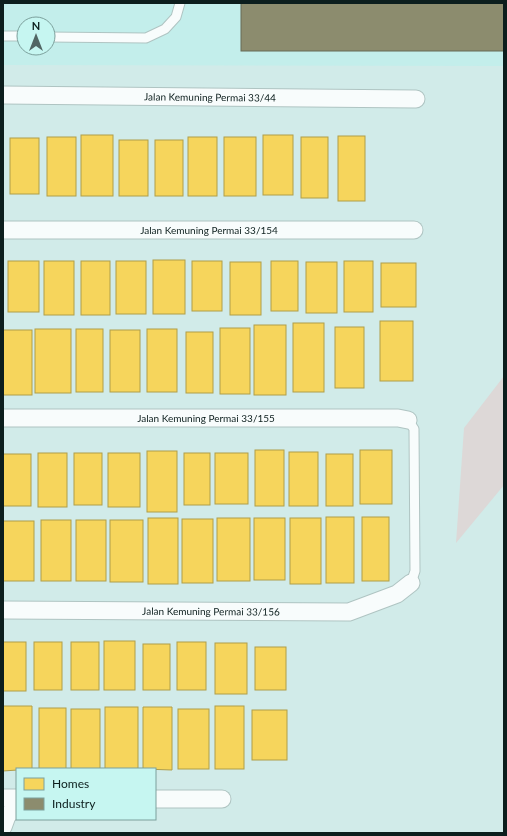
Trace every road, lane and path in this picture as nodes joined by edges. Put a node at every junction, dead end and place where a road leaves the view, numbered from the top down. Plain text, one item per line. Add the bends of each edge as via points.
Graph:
1 (180, 3) edge
2 (3, 36) edge
3 (16, 36) edge
4 (56, 37) edge
5 (3, 95) edge
6 (416, 99) dead end
7 (3, 230) edge
8 (414, 230) dead end
9 (3, 418) edge
10 (408, 420) joint
11 (412, 583) joint
12 (3, 610) edge
13 (3, 798) edge
14 (16, 798) edge
15 (156, 799) edge
16 (222, 799) dead end
17 (16, 807) edge
18 (3, 827) edge

1 - 4 lane via 176,17 165,29 146,38
2 - 3 lane
5 - 6 street, Jalan Kemuning Permai 33/44
7 - 8 street, Jalan Kemuning Permai 33/154
9 - 10 street, Jalan Kemuning Permai 33/155
10 - 11 lane via 414,429 415,571
11 - 12 street, Jalan Kemuning Permai 33/156 via 397,594 349,612
13 - 14 street
15 - 16 street
17 - 18 street via 7,816

